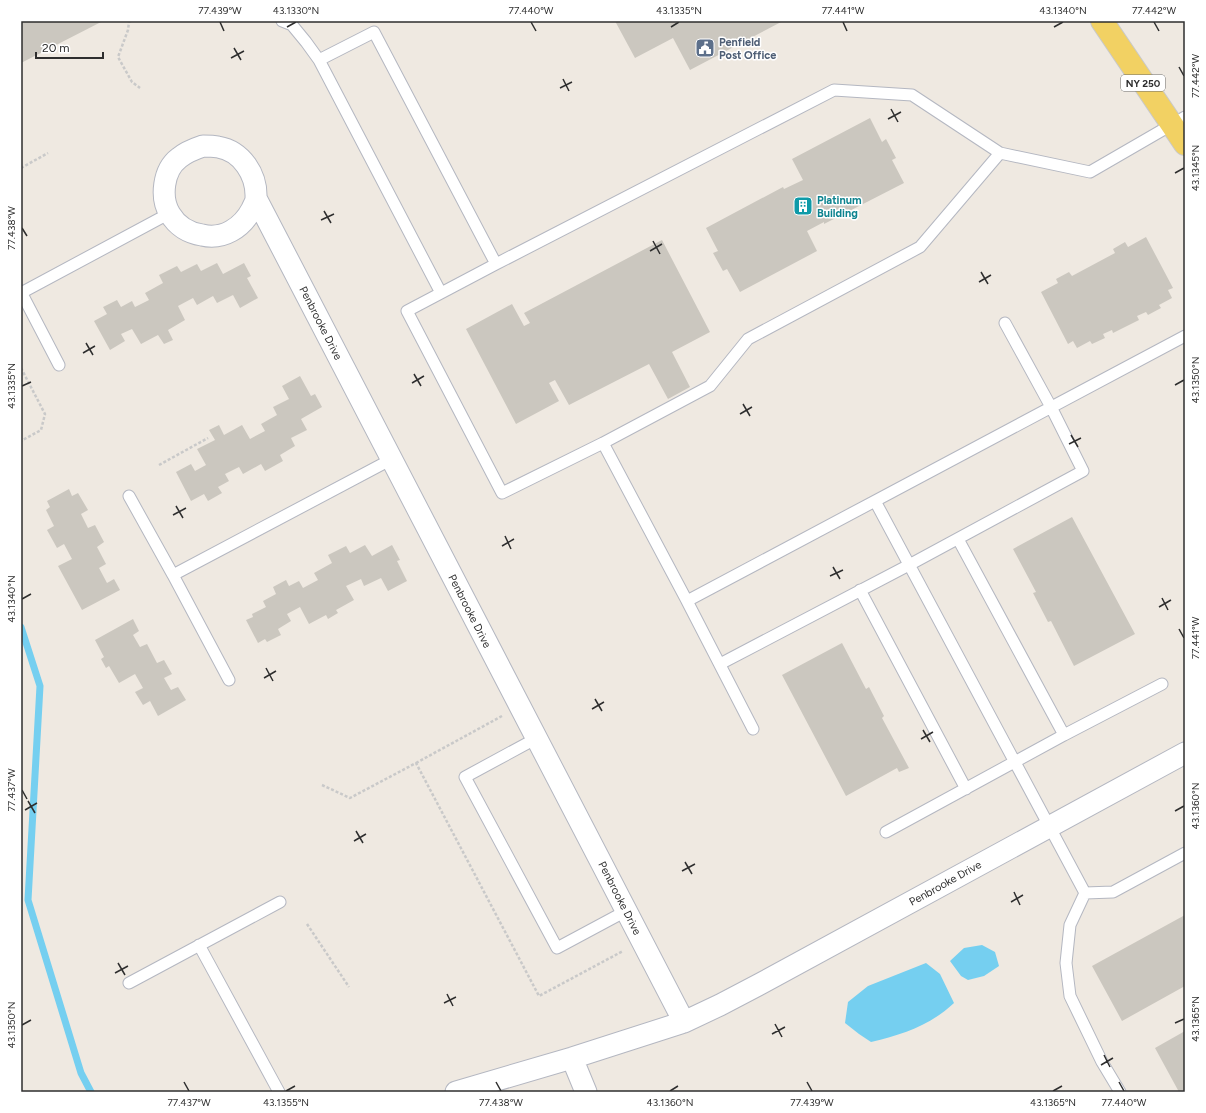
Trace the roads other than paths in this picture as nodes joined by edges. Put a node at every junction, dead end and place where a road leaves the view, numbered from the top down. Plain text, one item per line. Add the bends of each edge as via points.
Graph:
1 (282, 21) edge
2 (1102, 21) edge
3 (319, 60) junction
4 (1178, 121) edge
5 (1185, 144) edge
6 (1000, 153) junction
7 (257, 200) junction
8 (170, 213) junction
9 (496, 264) junction
10 (21, 293) edge
11 (441, 293) junction
12 (1005, 323) dead end
13 (1185, 336) edge
14 (59, 365) dead end
15 (1051, 407) junction
16 (603, 443) junction
17 (392, 459) junction
18 (129, 496) dead end
19 (874, 500) junction
20 (958, 539) junction
21 (909, 565) junction
22 (173, 575) junction
23 (860, 590) junction
24 (687, 601) junction
25 (720, 664) junction
26 (229, 680) dead end
27 (1162, 684) dead end
28 (753, 729) dead end
29 (1064, 735) junction
30 (537, 738) junction
31 (1185, 753) edge
32 (1015, 762) junction
33 (966, 789) junction
34 (1049, 826) junction
35 (886, 832) dead end
36 (1185, 852) edge
37 (1085, 893) junction
38 (280, 902) dead end
39 (626, 910) junction
40 (199, 945) junction
41 (129, 983) dead end
42 (684, 1022) junction
43 (572, 1058) junction
44 (279, 1092) edge
45 (456, 1092) edge
46 (586, 1092) edge
47 (1120, 1092) edge

1 - 3 lane via 292,25
2 - 4 main road, NY 250
3 - 9 lane via 374,32
3 - 11 lane
4 - 5 main road, NY 250
4 - 6 lane via 1090,172
6 - 9 lane via 912,95 834,90
6 - 16 lane via 920,247 748,339 710,386
7 - 8 street, Penbrooke Drive via 238,227 224,234 208,237 193,234 180,226
7 - 8 street, Penbrooke Drive via 251,173 243,160 232,151 218,146 203,146 177,159 169,171 164,185 165,200
7 - 17 street, Penbrooke Drive
8 - 10 lane
9 - 11 lane
10 - 14 lane
11 - 16 lane via 407,311 502,493
12 - 15 lane
13 - 15 lane
15 - 19 lane
15 - 20 lane via 1083,471
16 - 24 lane
17 - 22 lane
17 - 30 street, Penbrooke Drive
18 - 22 lane
19 - 21 lane
19 - 24 lane
20 - 21 lane
20 - 29 lane
21 - 23 lane
21 - 32 lane
22 - 26 lane
23 - 25 lane
23 - 33 lane
24 - 25 lane
25 - 28 lane
27 - 29 lane
29 - 32 lane
30 - 39 street, Penbrooke Drive
30 - 39 lane via 465,777 557,948
31 - 34 street, Penbrooke Drive
32 - 33 lane
32 - 34 lane
33 - 35 lane
34 - 37 lane
34 - 42 street, Penbrooke Drive via 760,984
36 - 37 lane via 1113,892
37 - 47 lane via 1070,925 1066,963 1070,996 1102,1062
38 - 40 lane
39 - 42 street, Penbrooke Drive
40 - 41 lane
40 - 44 lane
42 - 43 street, Penbrooke Drive
43 - 45 street, Penbrooke Drive
43 - 46 street

